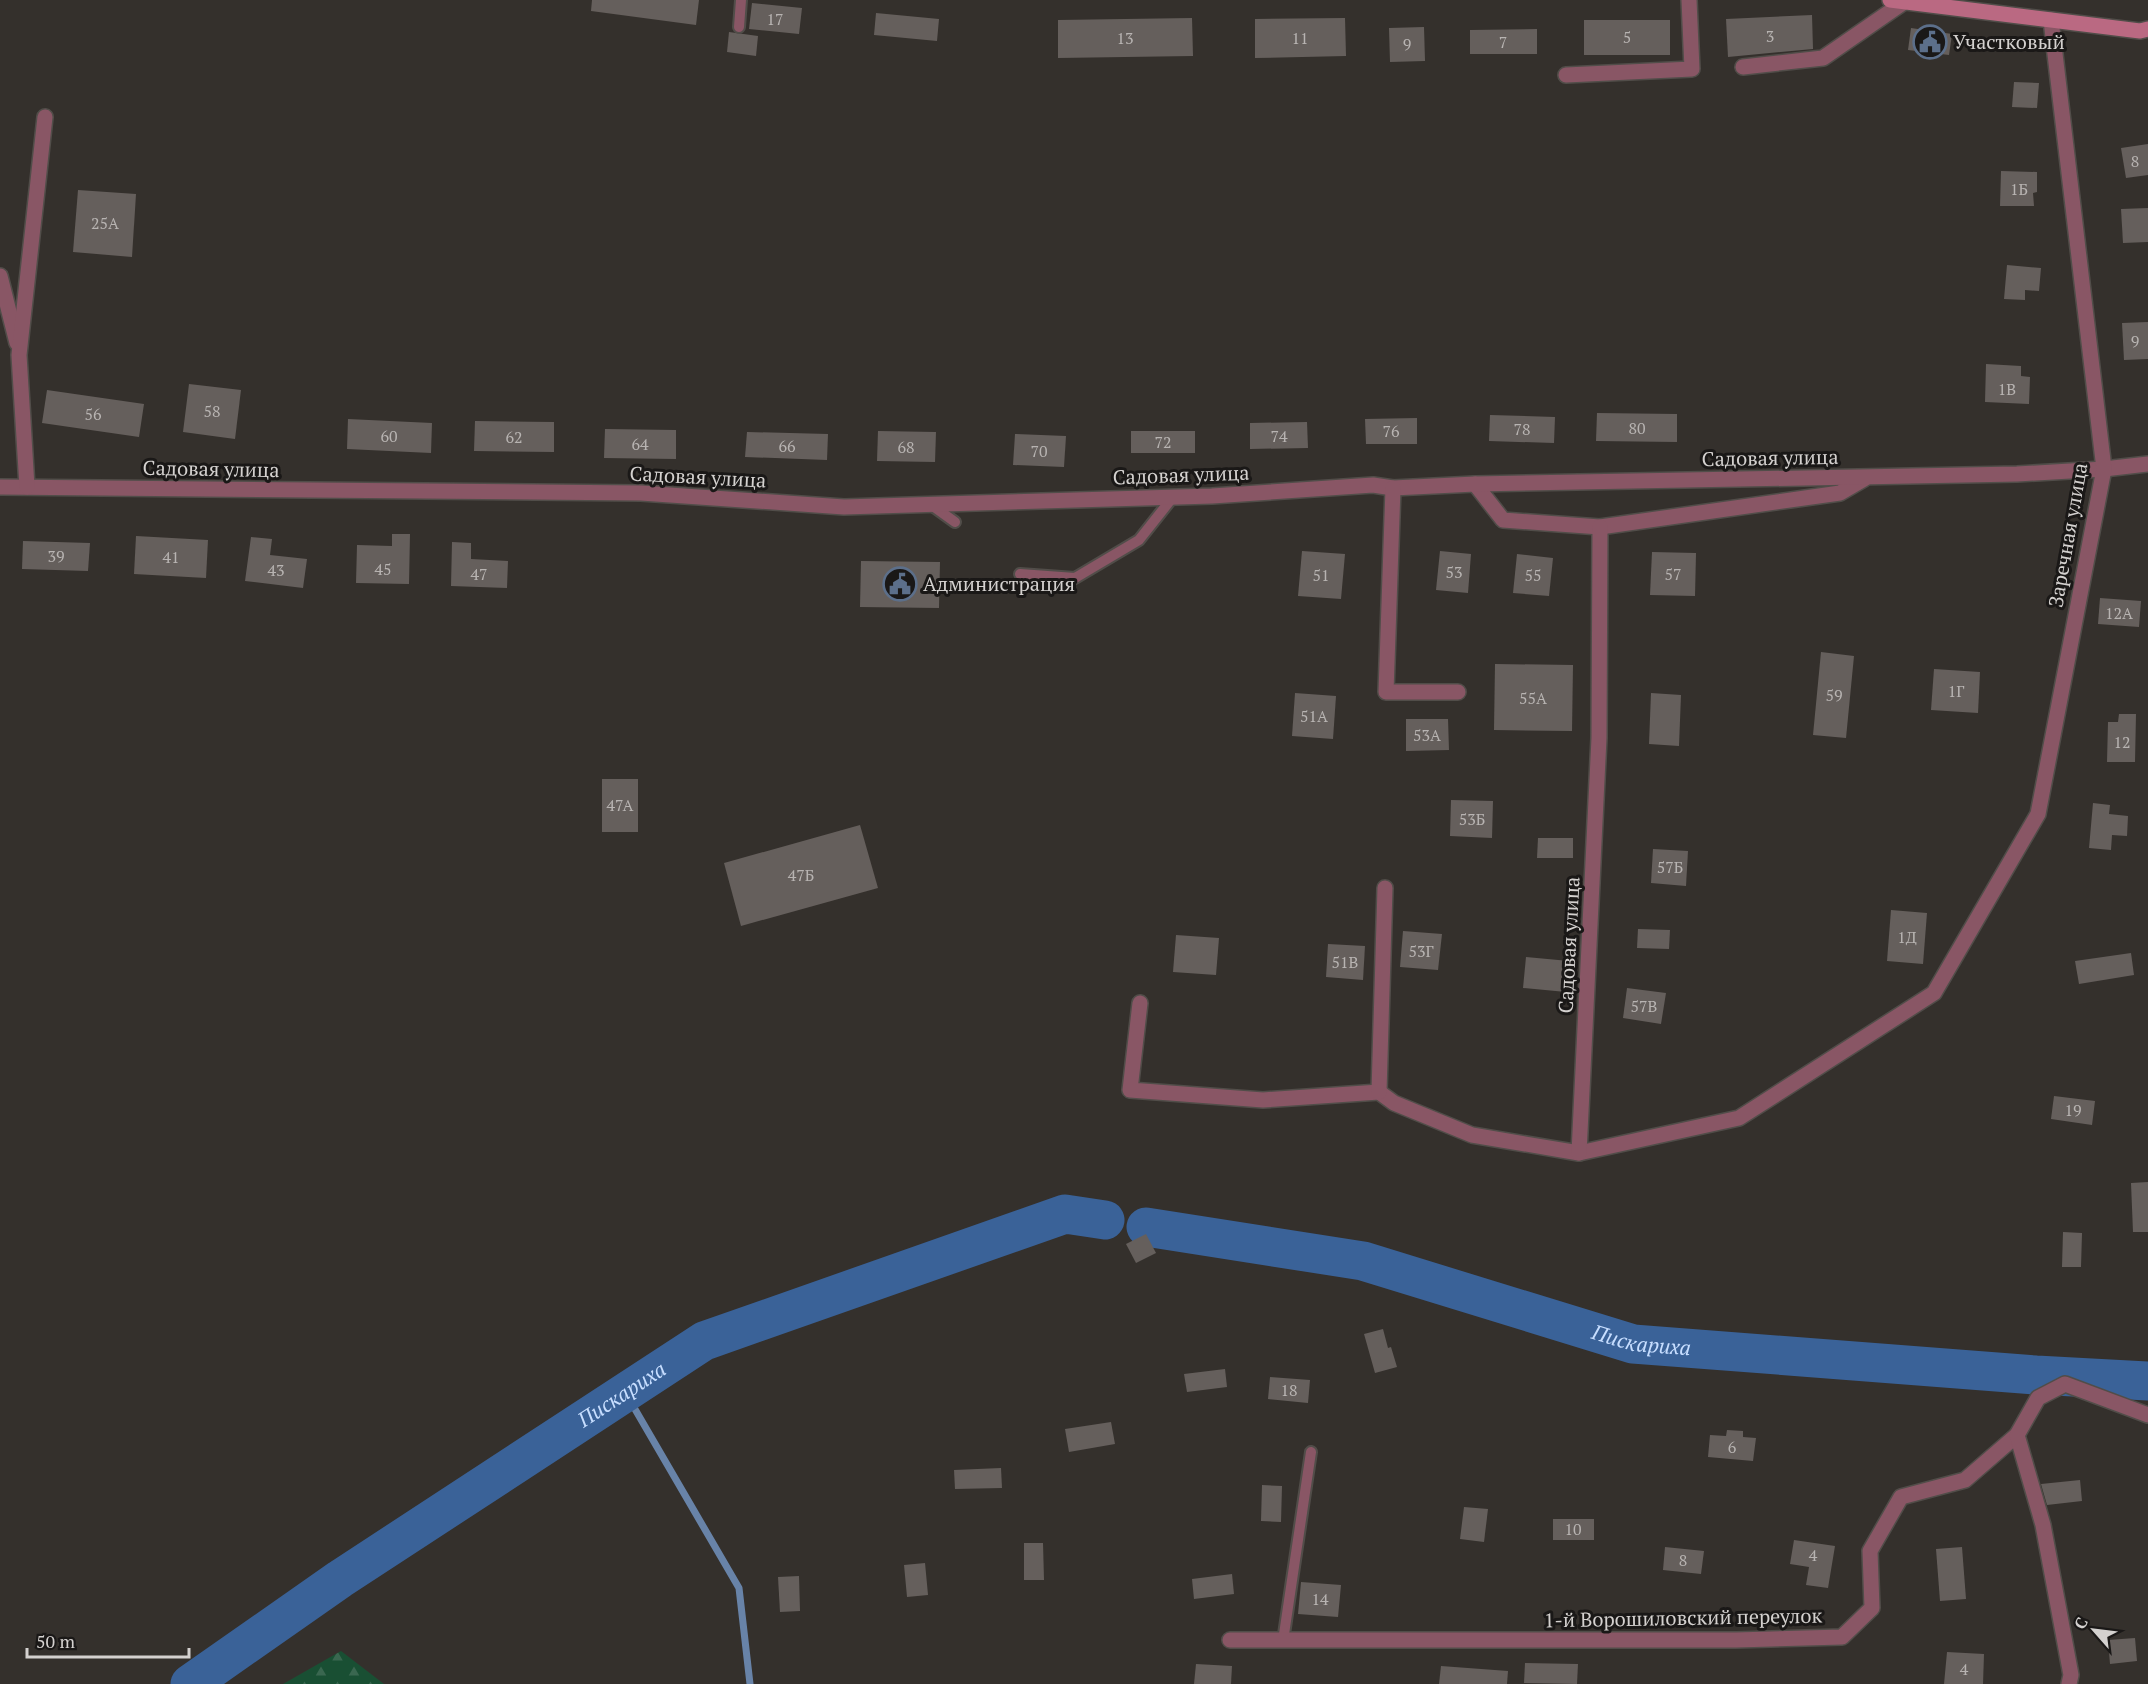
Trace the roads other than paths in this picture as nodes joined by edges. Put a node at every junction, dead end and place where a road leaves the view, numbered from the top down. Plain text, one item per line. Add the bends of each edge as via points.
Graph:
1 (741, 0) edge
2 (1689, 0) edge
3 (1897, 1) edge
4 (2051, 20) junction
5 (738, 27) dead end
6 (2148, 29) edge
7 (1743, 67) dead end
8 (1566, 75) dead end
9 (45, 117) dead end
10 (0, 276) edge
11 (19, 355) junction
12 (2148, 464) edge
13 (2104, 469) junction
14 (1866, 478) junction
15 (1475, 484) junction
16 (0, 487) edge
17 (27, 488) junction
18 (1393, 488) junction
19 (1173, 497) junction
20 (930, 504) junction
21 (955, 522) dead end
22 (1600, 527) junction
23 (1020, 574) dead end
24 (1458, 692) dead end
25 (1385, 888) dead end
26 (1140, 1003) dead end
27 (1379, 1092) junction
28 (1579, 1153) junction
29 (2148, 1415) edge
30 (2017, 1435) junction
31 (1311, 1452) dead end
32 (1230, 1640) dead end
33 (1283, 1641) junction
34 (2069, 1684) edge

1 - 5 lane
2 - 8 street via 1692,69
3 - 4 street
3 - 7 street via 1823,58
4 - 6 street
4 - 13 street, Заречная улица
9 - 11 street
10 - 11 street
11 - 17 street
12 - 13 street, Садовая улица
13 - 14 street, Садовая улица
13 - 28 street, Заречная улица via 2038,814 1934,993 1739,1119
14 - 15 street, Садовая улица
14 - 22 street via 1840,494
15 - 18 street, Садовая улица
15 - 22 street via 1503,520
16 - 17 street, Садовая улица
17 - 20 street, Садовая улица via 641,494 844,507
18 - 19 street, Садовая улица via 1373,485
18 - 24 street via 1386,692
19 - 20 street, Садовая улица
19 - 23 lane via 1138,540 1075,578
20 - 21 lane
22 - 28 street, Садовая улица via 1599,738
25 - 27 street
26 - 27 street via 1130,1090 1263,1100
27 - 28 street via 1394,1103 1472,1135
29 - 30 street, 1-й Ворошиловский переулок via 2065,1384 2038,1398
30 - 33 street, 1-й Ворошиловский переулок via 1965,1480 1900,1497 1870,1551 1872,1608 1842,1637
30 - 34 street via 2043,1525 2071,1675
31 - 33 lane
32 - 33 street, 1-й Ворошиловский переулок

